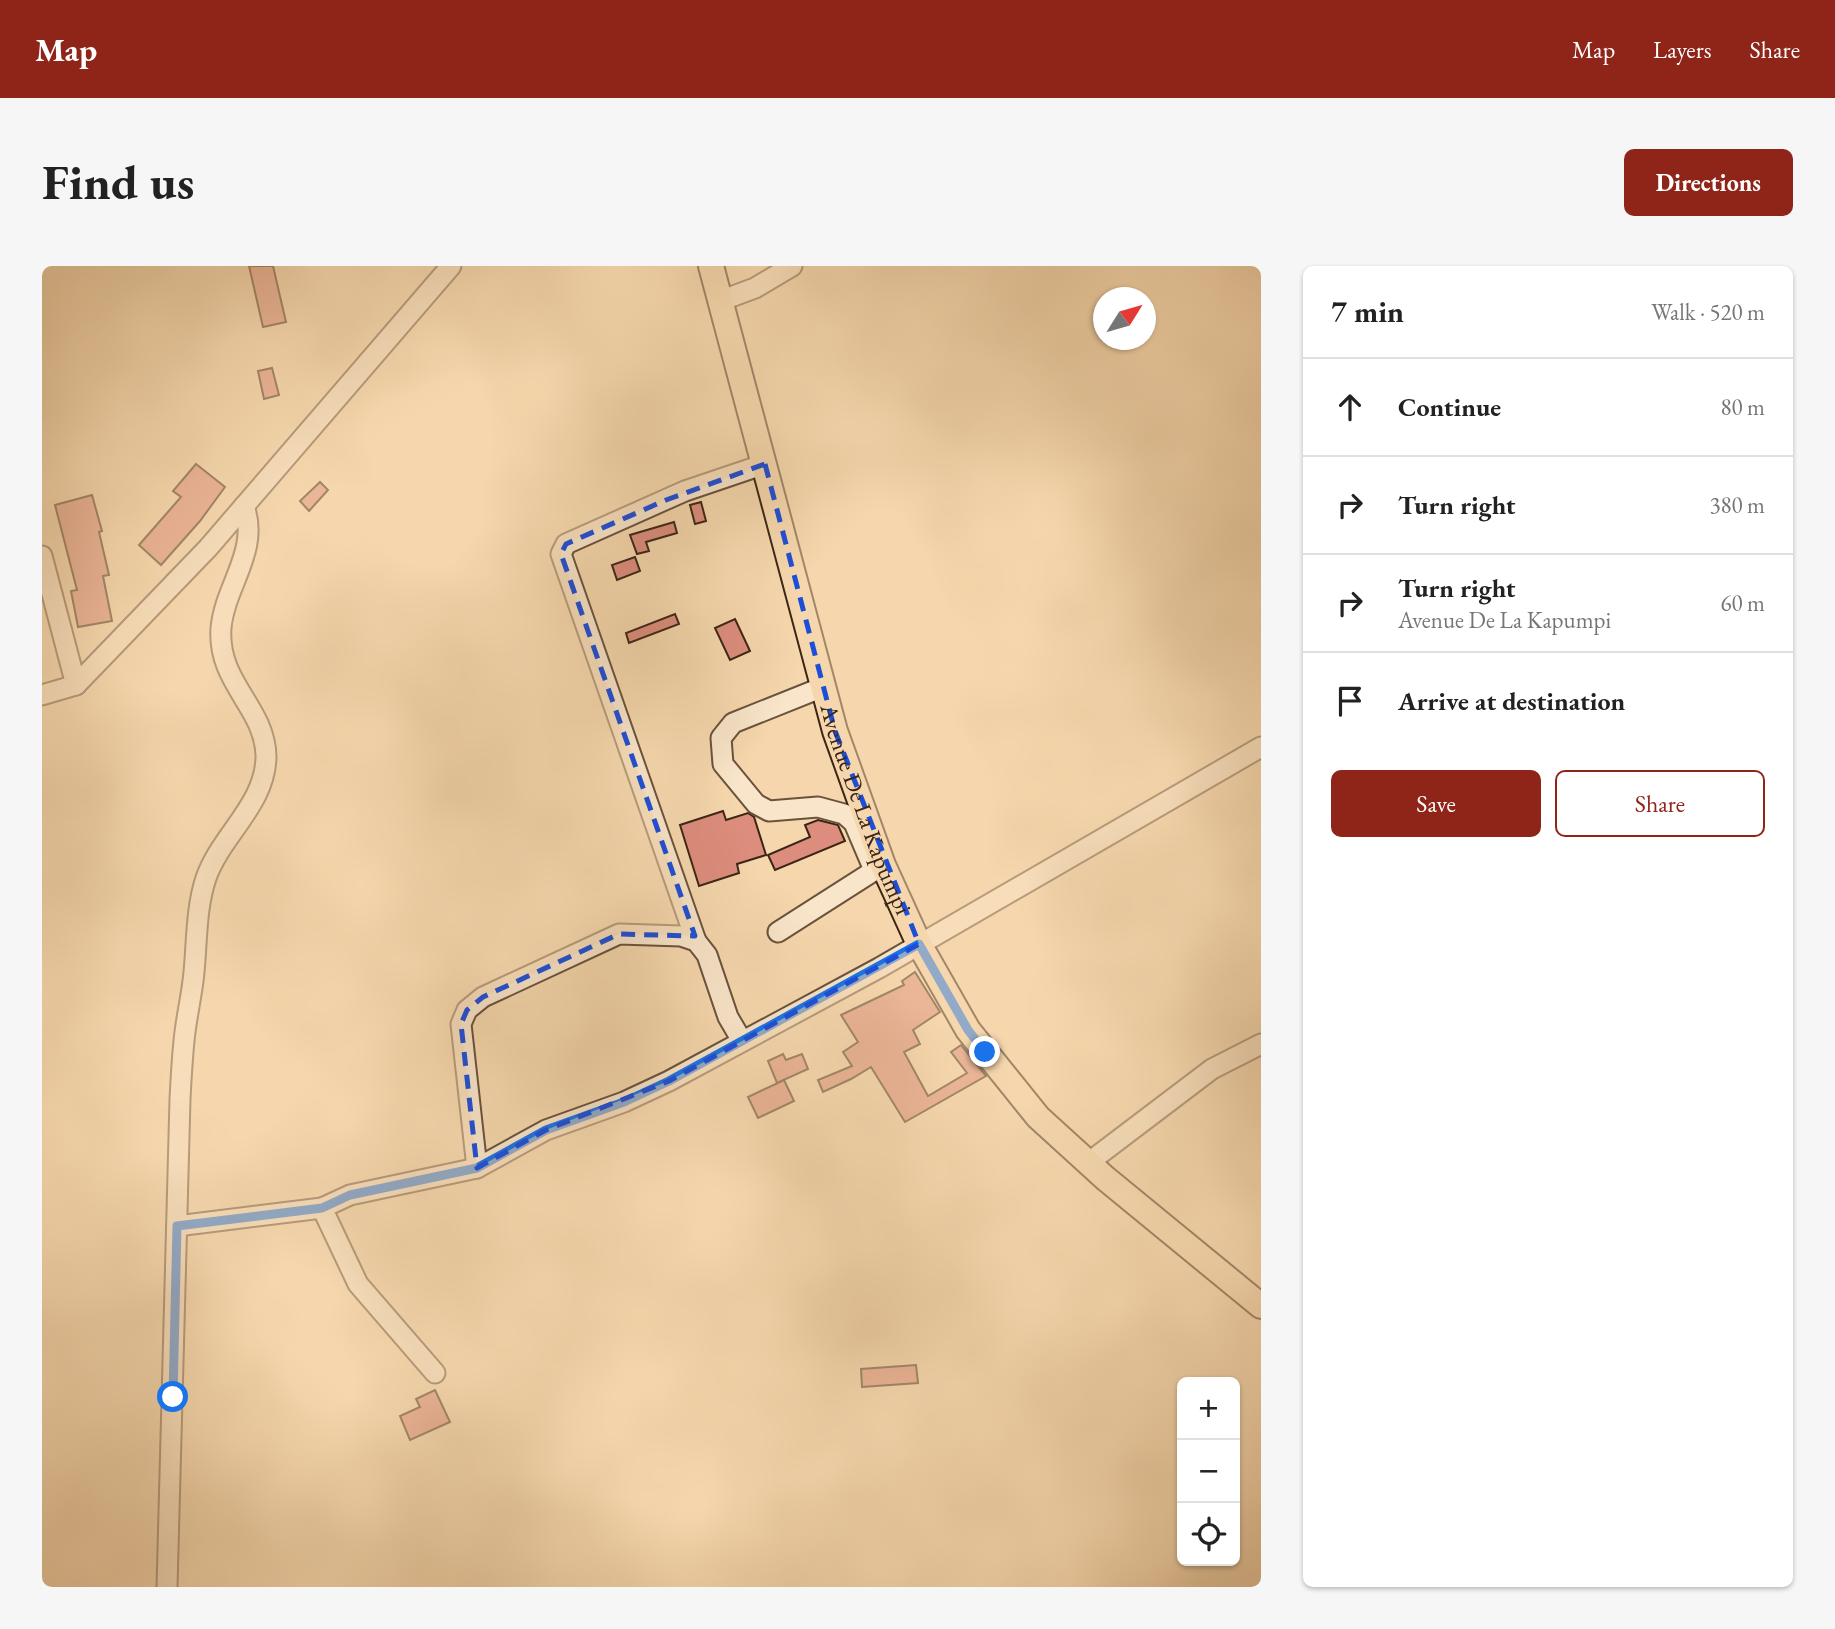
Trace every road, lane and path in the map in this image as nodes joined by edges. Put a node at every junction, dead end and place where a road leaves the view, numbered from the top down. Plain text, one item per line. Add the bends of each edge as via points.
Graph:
1 (451, 266) edge
2 (711, 266) edge
3 (792, 266) edge
4 (720, 301) junction
5 (765, 464) junction
6 (244, 506) junction
7 (42, 556) edge
8 (76, 685) junction
9 (823, 687) junction
10 (42, 695) edge
11 (1261, 747) edge
12 (879, 868) junction
13 (778, 932) dead end
14 (696, 941) junction
15 (919, 944) junction
16 (741, 1041) junction
17 (1261, 1044) edge
18 (1088, 1163) junction
19 (477, 1168) junction
20 (322, 1208) junction
21 (177, 1226) junction
22 (1261, 1306) edge
23 (435, 1373) dead end
24 (167, 1587) edge

1 - 6 street
2 - 4 main road, Avenue De La Kapumpi
3 - 4 street via 755,288
4 - 5 main road, Avenue De La Kapumpi
5 - 9 main road, Avenue De La Kapumpi
5 - 14 street via 666,500 566,544 561,554
6 - 8 street
6 - 21 street via 250,532 224,611 221,638 228,673 259,724 266,756 263,780 215,857 201,895 183,1052
7 - 8 street
8 - 10 street
9 - 12 main road, Avenue De La Kapumpi
9 - 12 street via 733,723 721,738 723,764 756,804 769,811 818,807 844,814
11 - 15 street
12 - 13 street
12 - 15 main road, Avenue De La Kapumpi
14 - 16 street via 707,955
14 - 19 street via 681,936 619,934 483,997 467,1010 461,1024
15 - 16 street
15 - 18 main road, Avenue De La Kapumpi via 968,1030 1038,1117
16 - 19 street via 669,1081 546,1130
17 - 18 street via 1212,1069
18 - 22 main road, Avenue De La Kapumpi
19 - 20 street via 350,1195
20 - 21 street
20 - 23 street via 358,1284
21 - 24 street

